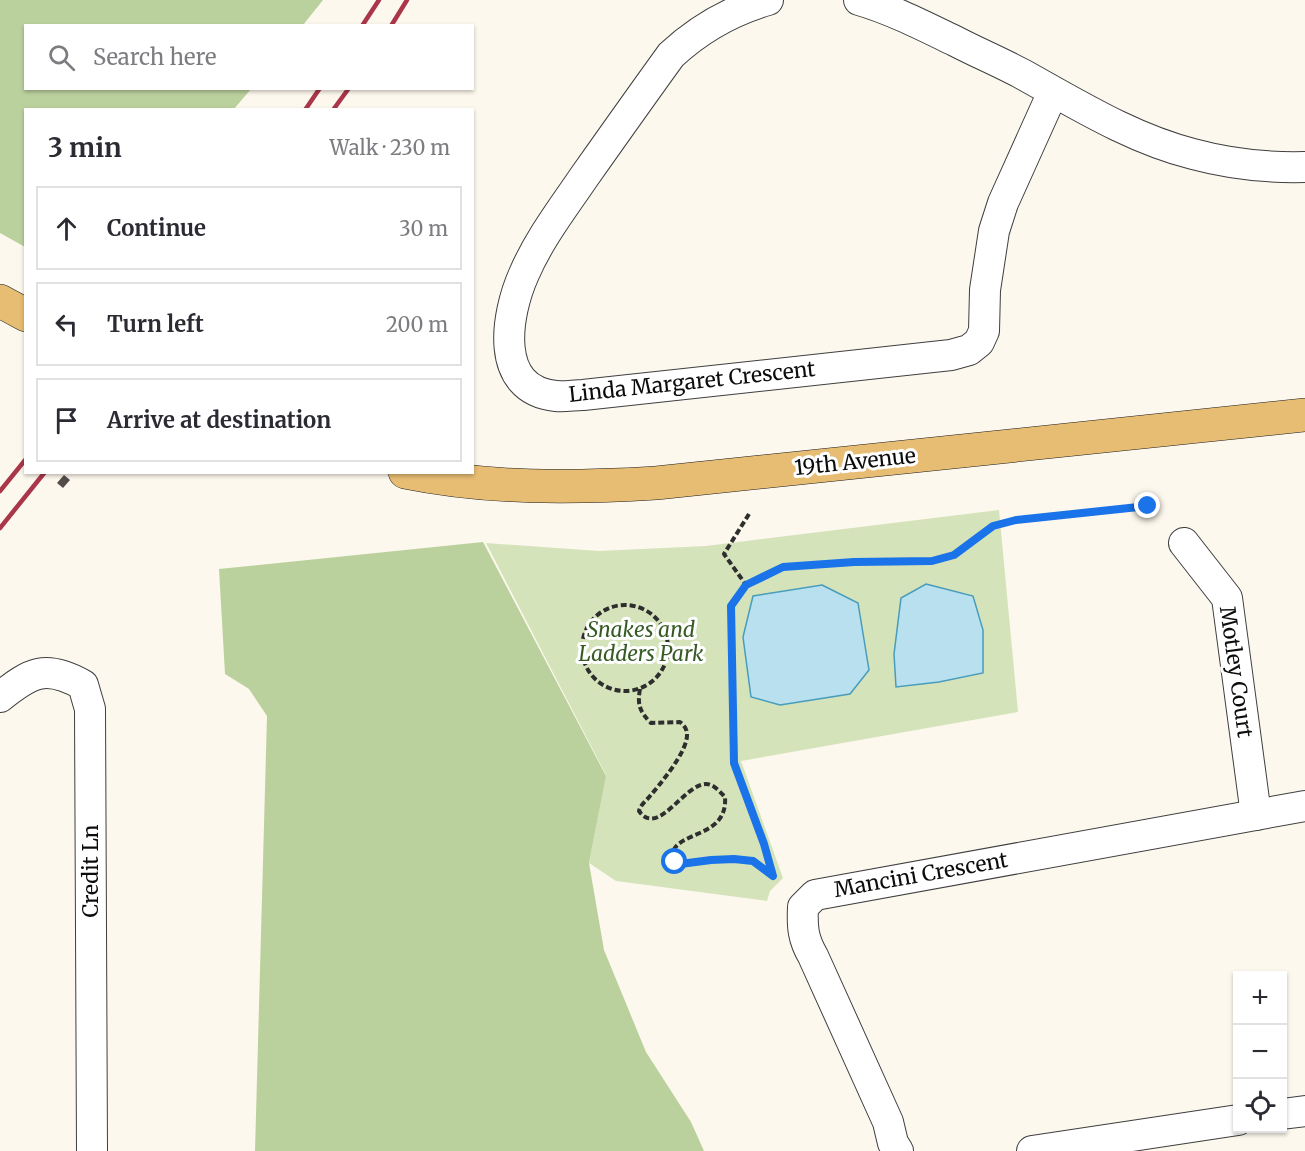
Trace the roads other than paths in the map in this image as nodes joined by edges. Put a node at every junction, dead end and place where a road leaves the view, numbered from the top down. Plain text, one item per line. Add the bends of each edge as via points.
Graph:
1 (768, 0) edge
2 (859, 0) edge
3 (1053, 92) junction
4 (1305, 167) edge
5 (0, 301) edge
6 (24, 314) edge
7 (1305, 415) edge
8 (420, 474) edge
9 (1184, 543) dead end
10 (0, 697) edge
11 (1305, 806) edge
12 (1256, 814) junction
13 (1305, 1111) edge
14 (1287, 1113) edge
15 (1233, 1121) edge
16 (92, 1151) edge
17 (898, 1151) edge
18 (1032, 1151) edge

1 - 3 street, Linda Margaret Crescent via 714,21 671,55 532,257 517,293 509,336 509,356 515,373 531,388 555,396 583,395 969,350 984,331 985,290 994,231 1003,203
2 - 3 street via 917,22
3 - 4 street via 1132,131 1191,154 1260,166
5 - 6 main road
7 - 8 main road, 19th Avenue via 646,484 504,485
9 - 12 street, Motley Court via 1227,598
10 - 16 street, Credit Ln via 24,678 50,672 83,685 90,709
11 - 12 street, Mancini Crescent
12 - 17 street, Mancini Crescent via 815,895 802,907 805,942
13 - 14 street
15 - 18 street

